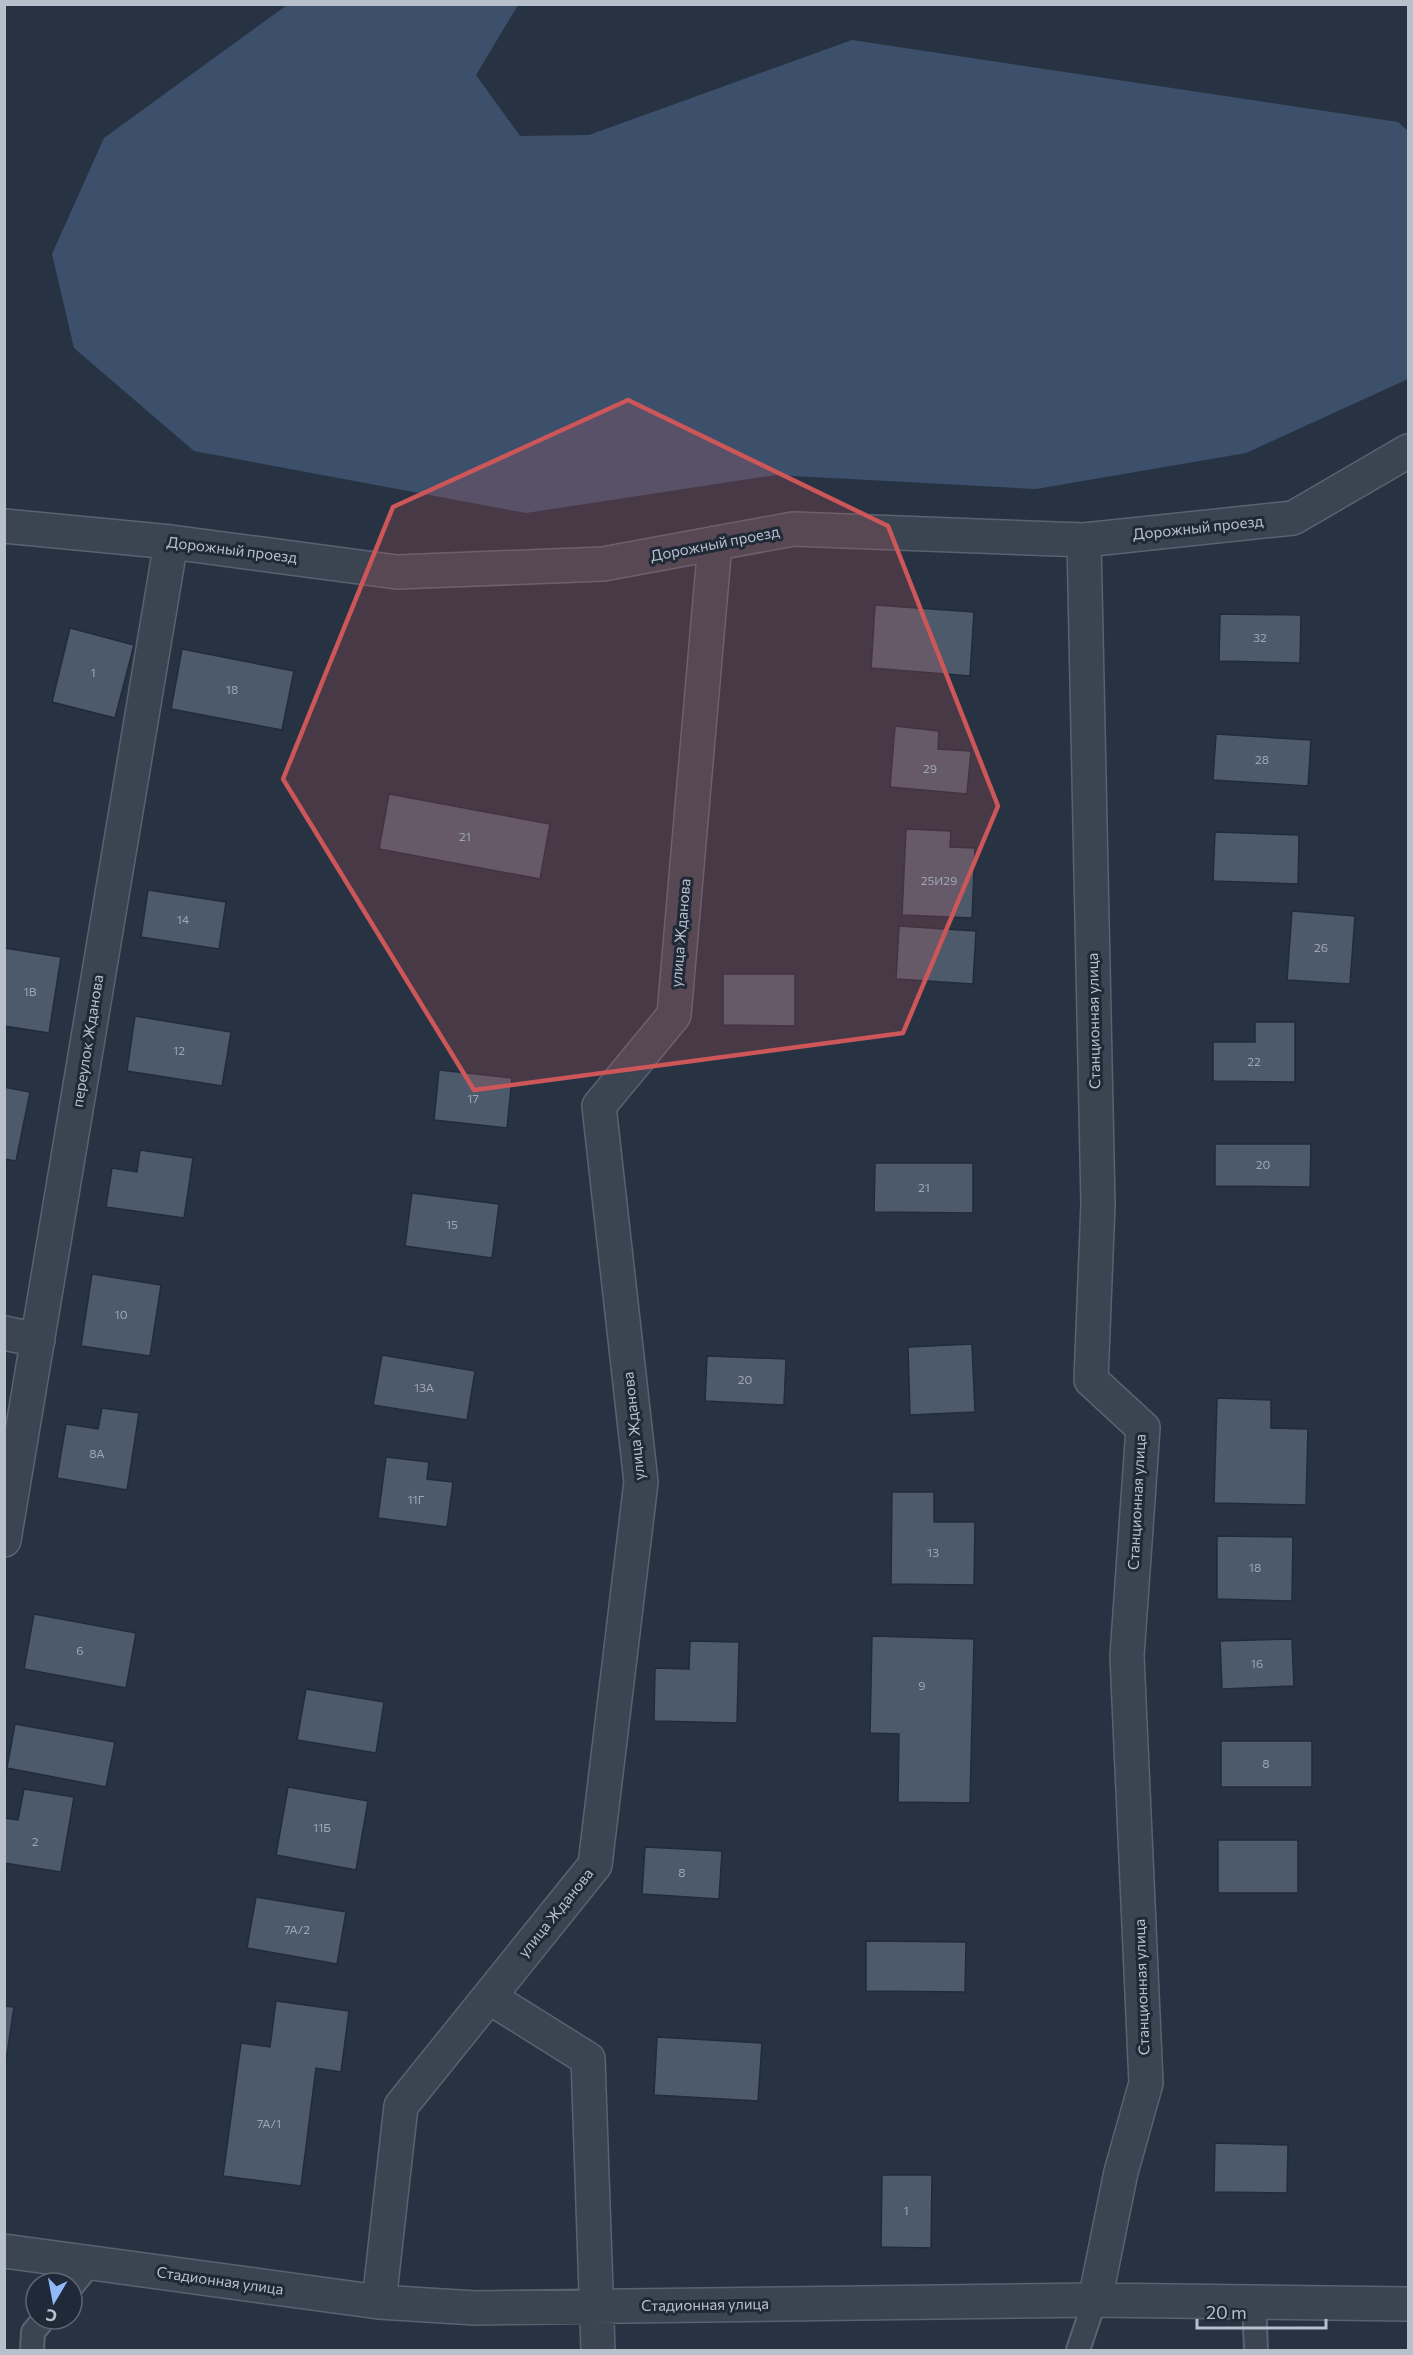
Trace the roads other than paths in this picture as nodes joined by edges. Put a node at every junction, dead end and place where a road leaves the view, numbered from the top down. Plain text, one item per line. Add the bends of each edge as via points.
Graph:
1 (1408, 451) edge
2 (4, 526) edge
3 (1084, 540) junction
4 (171, 542) junction
5 (715, 543) junction
6 (4, 1333) edge
7 (38, 1340) junction
8 (4, 1540) edge
9 (489, 1996) junction
10 (4, 2251) edge
11 (71, 2271) edge
12 (84, 2274) edge
13 (1095, 2300) junction
14 (379, 2302) junction
15 (1254, 2302) junction
16 (1408, 2304) edge
17 (595, 2306) junction
18 (34, 2331) edge
19 (32, 2350) edge
20 (598, 2350) edge
21 (1078, 2350) edge
22 (1256, 2350) edge

1 - 3 street, Дорожный проезд via 1293,518
2 - 4 street, Дорожный проезд
3 - 5 street, Дорожный проезд via 793,529
3 - 13 street, Станционная улица via 1098,1204 1091,1380 1143,1428 1127,1656 1146,2082 1121,2172
4 - 5 street, Дорожный проезд via 397,572 603,564
4 - 7 street, переулок Жданова
5 - 9 street, улица Жданова via 674,1015 599,1106 640,1482 595,1865
6 - 7 street
7 - 8 street, переулок Жданова
9 - 14 street, улица Жданова via 401,2106
9 - 17 street via 588,2059
10 - 11 street, Стадионная улица
12 - 14 street, Стадионная улица
13 - 15 street, Стадионная улица
13 - 17 street, Стадионная улица
13 - 21 lane
14 - 17 street, Стадионная улица via 475,2308
15 - 16 street, Стадионная улица
15 - 22 lane
17 - 20 street
18 - 19 lane

